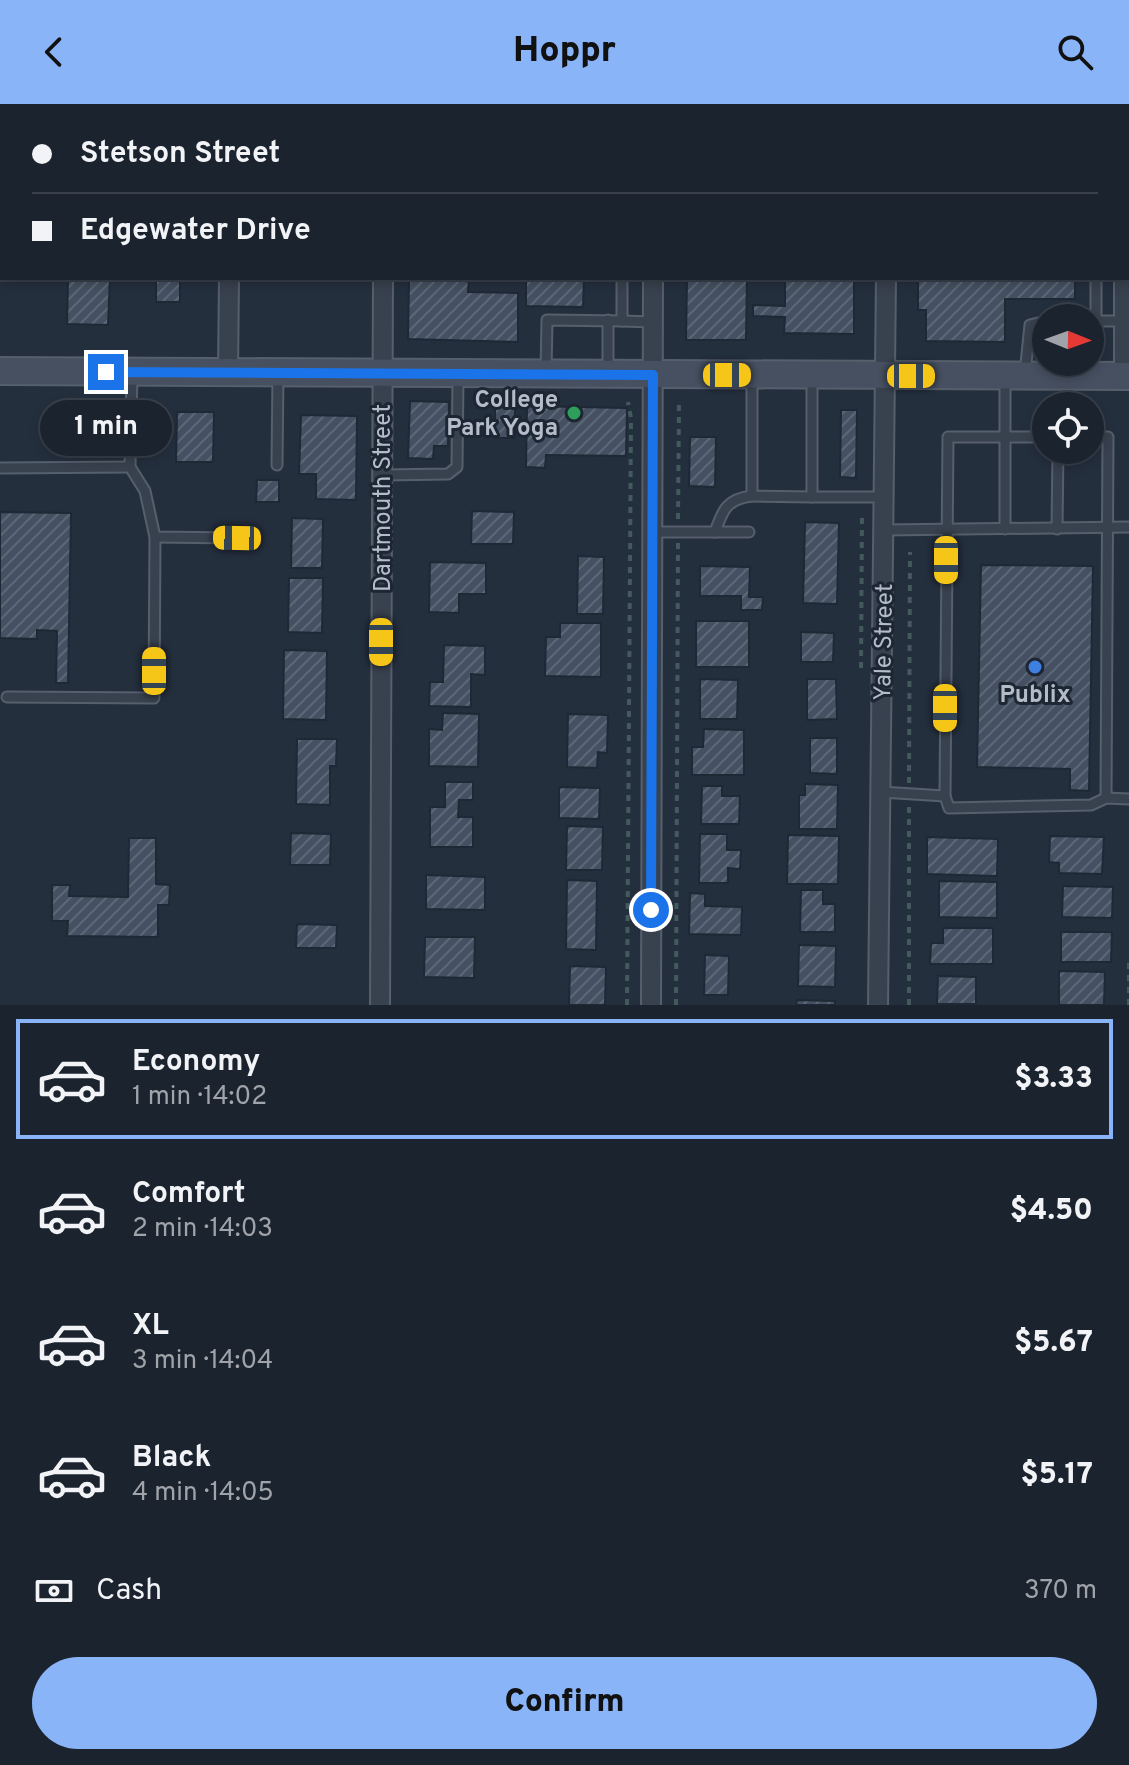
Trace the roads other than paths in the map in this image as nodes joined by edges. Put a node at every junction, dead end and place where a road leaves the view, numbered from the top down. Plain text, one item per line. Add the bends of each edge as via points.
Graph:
1 (229, 280) edge
2 (383, 280) edge
3 (622, 280) edge
4 (653, 280) edge
5 (886, 280) edge
6 (1096, 280) edge
7 (1127, 280) edge
8 (1094, 304) edge
9 (608, 320) junction
10 (622, 321) junction
11 (1104, 321) edge
12 (1124, 321) junction
13 (653, 322) junction
14 (1032, 324) edge
15 (0, 371) edge
16 (132, 372) junction
17 (228, 373) junction
18 (278, 373) junction
19 (383, 374) junction
20 (458, 374) junction
21 (546, 374) junction
22 (608, 374) junction
23 (653, 375) junction
24 (752, 375) junction
25 (812, 375) junction
26 (886, 376) junction
27 (1015, 376) junction
28 (1126, 376) edge
29 (1005, 437) junction
30 (1032, 437) edge
31 (1104, 437) edge
32 (1058, 464) edge
33 (277, 465) dead end
34 (130, 467) junction
35 (0, 468) edge
36 (383, 475) junction
37 (752, 496) junction
38 (812, 497) junction
39 (885, 498) junction
40 (1129, 527) edge
41 (1106, 528) junction
42 (1005, 529) junction
43 (1057, 529) junction
44 (885, 530) junction
45 (946, 531) junction
46 (652, 532) junction
47 (715, 532) junction
48 (749, 532) dead end
49 (155, 537) junction
50 (237, 538) dead end
51 (7, 697) dead end
52 (881, 792) junction
53 (945, 796) junction
54 (1106, 798) junction
55 (1129, 799) edge
56 (380, 1005) edge
57 (651, 1005) edge
58 (878, 1005) edge

1 - 17 street
2 - 19 street, Dartmouth Street
3 - 10 lane
4 - 13 street
5 - 26 street, Yale Street
6 - 8 lane
7 - 12 street
9 - 10 lane
9 - 21 lane via 547,320
9 - 22 lane
10 - 13 lane
11 - 12 lane
12 - 28 street
13 - 23 street
14 - 27 lane
15 - 16 street
16 - 17 street
16 - 34 lane
17 - 18 street
18 - 19 street
18 - 33 lane
19 - 20 street
19 - 36 street, Dartmouth Street
20 - 21 street
20 - 36 lane via 457,467 448,474
21 - 22 street
22 - 23 street
23 - 24 street
23 - 46 street
24 - 25 street
24 - 37 lane
25 - 26 street
25 - 38 lane
26 - 27 street
26 - 39 street, Yale Street
27 - 28 street
27 - 29 lane
29 - 30 lane
29 - 42 lane
29 - 45 lane via 948,437
31 - 41 lane
32 - 43 lane
34 - 35 lane
34 - 49 lane via 145,491
36 - 56 street, Dartmouth Street
37 - 38 lane
37 - 47 lane via 735,498 723,508
38 - 39 lane
39 - 44 street, Yale Street
40 - 41 lane
41 - 43 lane
41 - 54 lane
42 - 43 lane
42 - 45 lane
44 - 45 lane
44 - 52 street, Yale Street
45 - 53 lane
46 - 47 lane
46 - 57 street
47 - 48 lane
49 - 50 lane
49 - 51 lane via 154,698
52 - 53 lane
52 - 58 street, Yale Street
53 - 54 lane via 949,808 1091,805
54 - 55 lane

